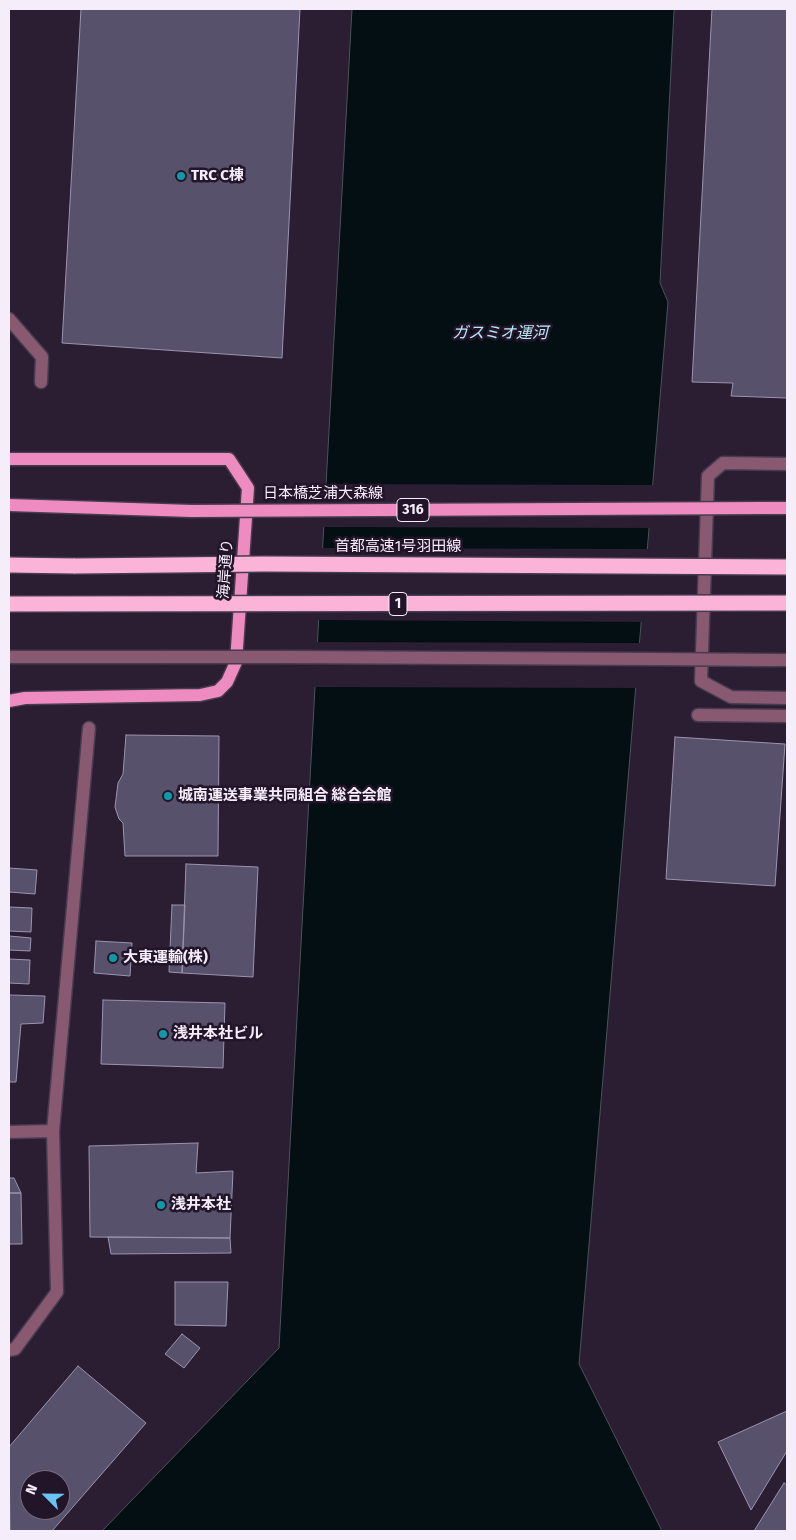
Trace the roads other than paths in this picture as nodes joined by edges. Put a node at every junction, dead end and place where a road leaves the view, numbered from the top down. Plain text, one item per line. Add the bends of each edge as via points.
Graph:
1 (9, 319) edge
2 (41, 382) dead end
3 (9, 459) edge
4 (787, 464) edge
5 (9, 505) edge
6 (787, 508) edge
7 (9, 565) edge
8 (787, 567) edge
9 (787, 603) edge
10 (9, 604) edge
11 (9, 657) edge
12 (787, 660) edge
13 (787, 698) edge
14 (9, 701) edge
15 (698, 715) dead end
16 (787, 716) edge
17 (89, 728) dead end
18 (53, 1131) junction
19 (9, 1132) edge
20 (9, 1350) edge

1 - 2 street via 42,357
3 - 14 main road, 海岸通り via 229,459 248,488 236,662 227,682 218,691 200,695 24,698
4 - 13 street via 723,463 708,476 701,681 731,697
5 - 6 main road, 日本橋芝浦大森線 / 316, bridge via 192,511
7 - 8 highway, 首都高速1号羽田線, bridge
9 - 10 highway, 1, bridge
11 - 12 street, bridge
15 - 16 street
17 - 18 street
18 - 19 street
18 - 20 street via 56,1292 15,1349

